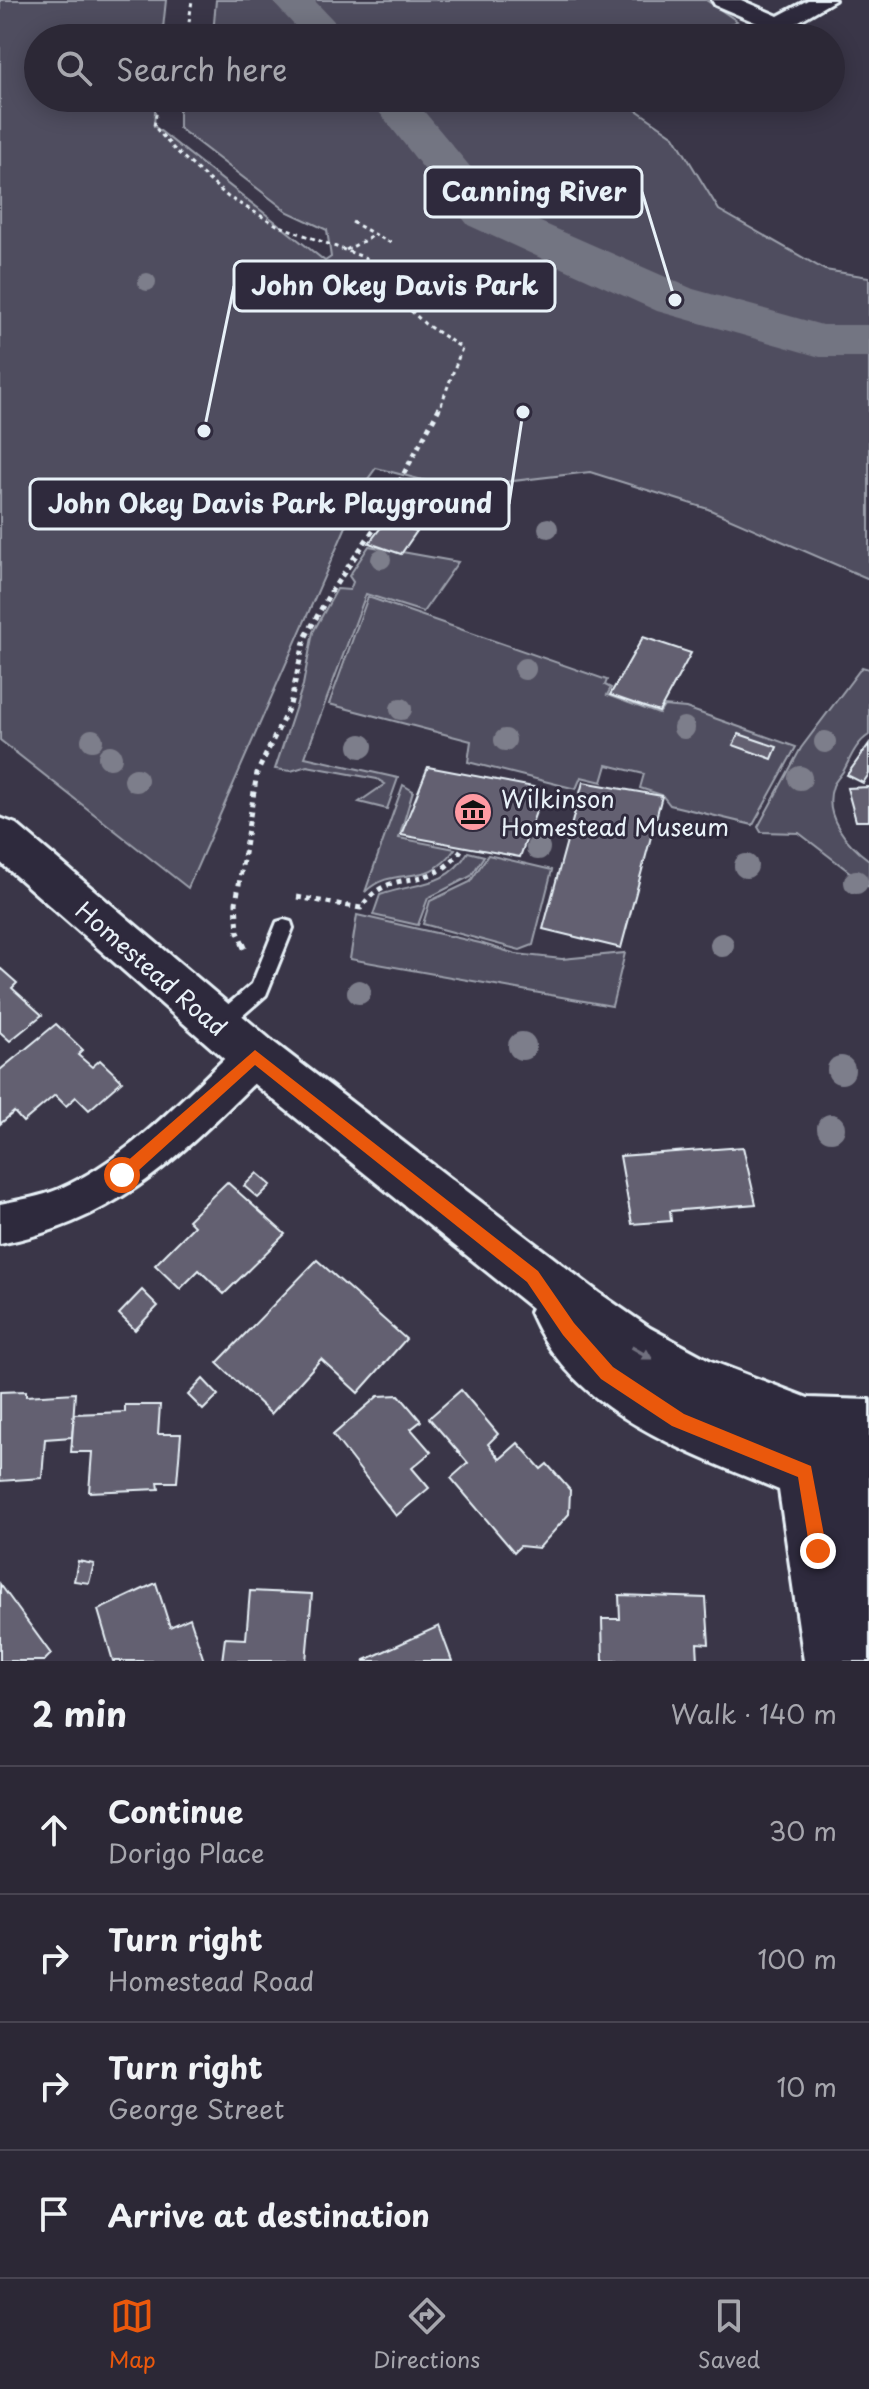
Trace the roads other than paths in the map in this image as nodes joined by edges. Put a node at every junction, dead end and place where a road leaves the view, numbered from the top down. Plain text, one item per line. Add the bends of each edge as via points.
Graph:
1 (723, 0) edge
2 (824, 0) edge
3 (778, 24) edge
4 (782, 24) edge
5 (0, 836) edge
6 (284, 928) dead end
7 (218, 1025) junction
8 (255, 1056) junction
9 (0, 1224) edge
10 (843, 1451) edge
11 (869, 1644) edge
12 (835, 1661) edge

1 - 3 street
2 - 4 street
5 - 7 street, Homestead Road
6 - 7 lane via 259,989
7 - 8 street, Homestead Road
8 - 9 street via 122,1175 42,1216
8 - 10 street, Homestead Road via 532,1277 607,1373 678,1420
10 - 11 street
10 - 12 street

